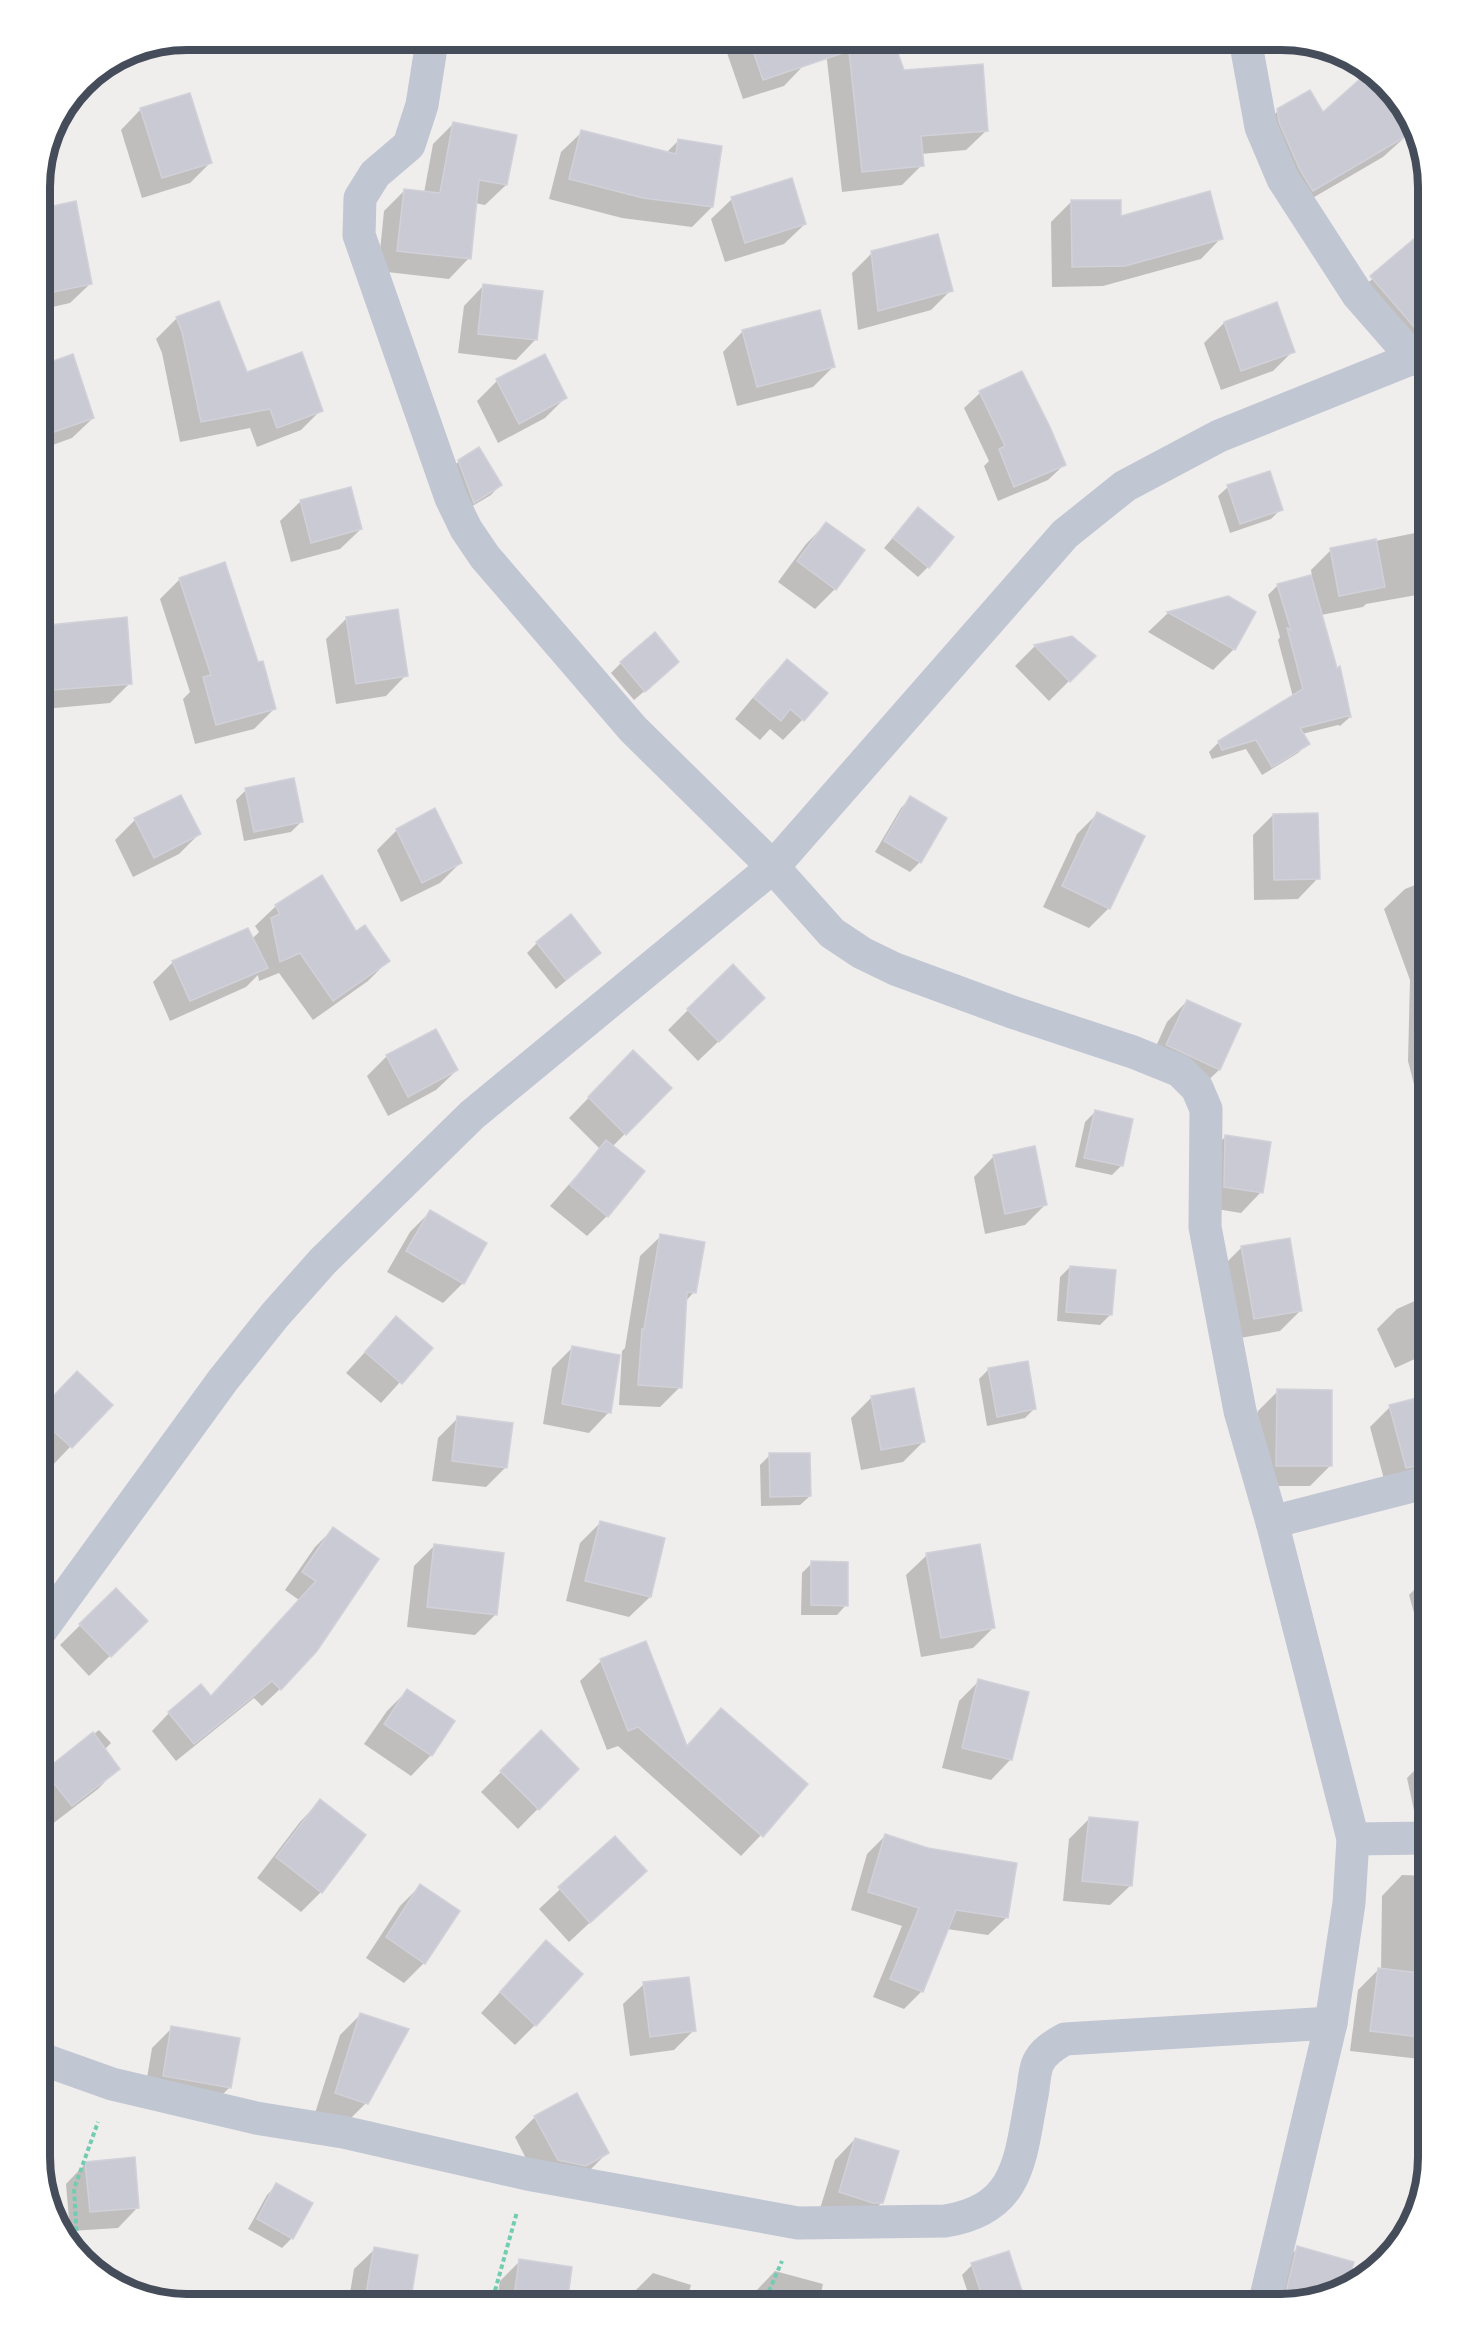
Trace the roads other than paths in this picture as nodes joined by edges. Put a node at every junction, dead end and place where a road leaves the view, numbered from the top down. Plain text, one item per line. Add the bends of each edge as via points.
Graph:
1 (429, 50) edge
2 (1247, 50) edge
3 (1418, 358) edge
4 (1418, 361) edge
5 (773, 867) junction
6 (1418, 1485) edge
7 (1272, 1522) junction
8 (50, 1618) edge
9 (1418, 1838) edge
10 (1353, 1839) junction
11 (1331, 2022) junction
12 (50, 2062) edge
13 (1267, 2294) edge

1 - 5 street via 422,105 409,145 375,174 360,198 359,236 451,498 485,557 633,729
2 - 3 street via 1261,127 1283,179 1358,295
4 - 5 street via 1219,436 1116,493 1065,534
5 - 7 street via 832,933 862,953 1012,1012 1133,1052 1180,1071 1197,1088 1206,1109 1205,1227 1240,1411
5 - 8 street via 472,1114 322,1261 223,1380
6 - 7 street
7 - 10 street
9 - 10 street
10 - 11 street via 1349,1903
11 - 12 street via 1065,2039 1054,2044 1038,2064 1017,2168 1004,2192 988,2207 966,2218 945,2222 798,2223 527,2174 343,2132 256,2118 112,2084
11 - 13 street

